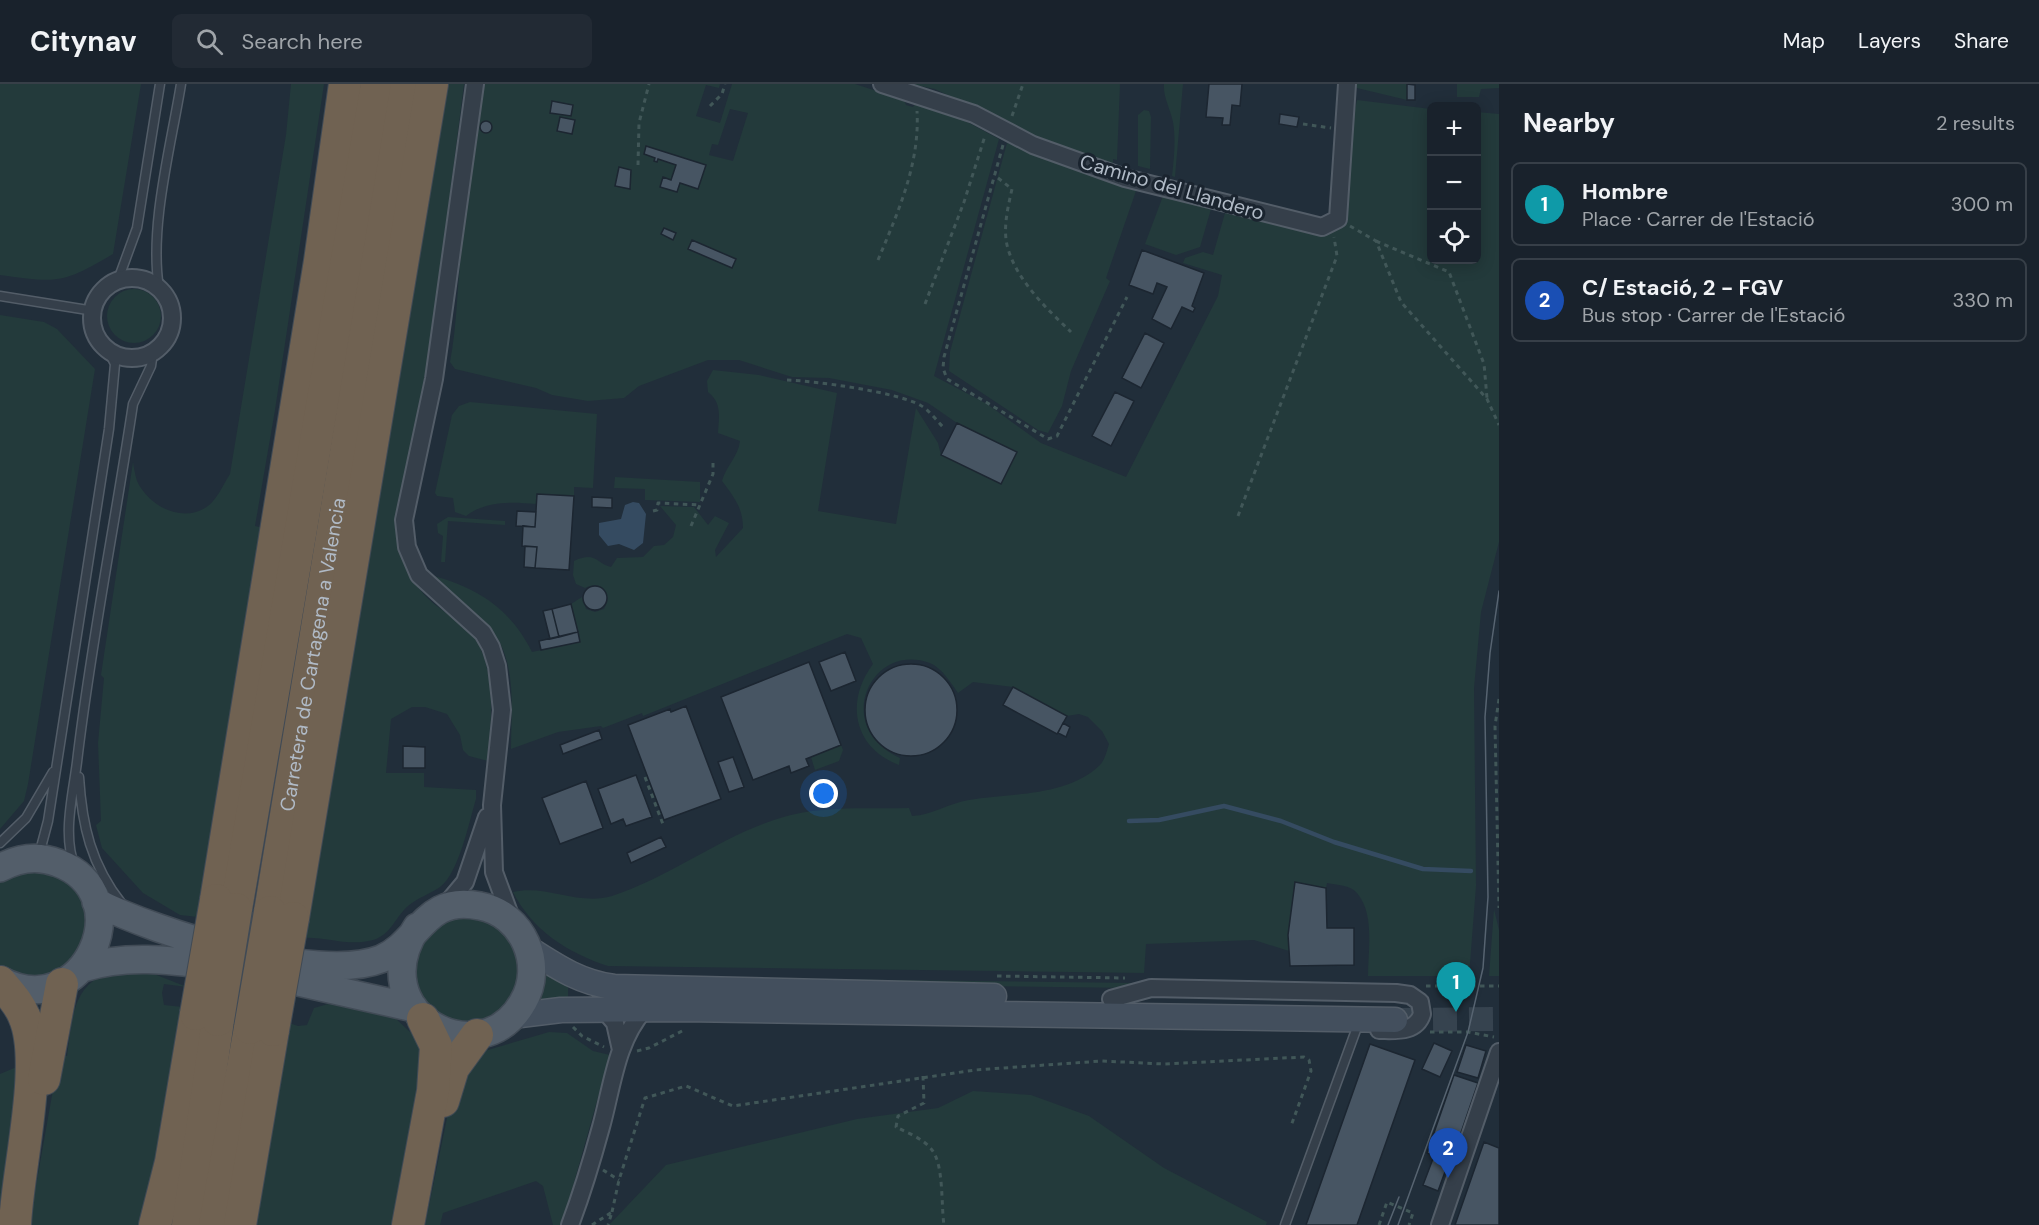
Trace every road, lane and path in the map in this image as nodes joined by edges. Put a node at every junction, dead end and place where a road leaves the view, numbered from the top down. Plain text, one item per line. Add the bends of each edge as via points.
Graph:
1 (160, 84) edge
2 (181, 84) edge
3 (345, 84) edge
4 (359, 84) edge
5 (377, 84) edge
6 (407, 84) edge
7 (432, 84) edge
8 (475, 84) edge
9 (649, 84) edge
10 (725, 84) edge
11 (882, 84) edge
12 (1023, 84) edge
13 (1347, 84) edge
14 (916, 94) junction
15 (710, 106) dead end
16 (988, 123) junction
17 (1304, 124) dead end
18 (1345, 129) junction
19 (1006, 133) junction
20 (638, 165) dead end
21 (998, 178) dead end
22 (1335, 222) junction
23 (1376, 242) junction
24 (878, 260) dead end
25 (320, 261) junction
26 (118, 280) junction
27 (159, 288) junction
28 (0, 296) edge
29 (1127, 297) dead end
30 (925, 304) dead end
31 (94, 311) junction
32 (1071, 332) dead end
33 (107, 348) junction
34 (153, 352) junction
35 (787, 380) dead end
36 (1487, 399) junction
37 (1499, 426) edge
38 (944, 428) dead end
39 (713, 460) dead end
40 (700, 505) junction
41 (653, 512) dead end
42 (1238, 516) dead end
43 (691, 526) dead end
44 (1499, 699) edge
45 (78, 758) junction
46 (57, 764) junction
47 (645, 777) dead end
48 (492, 805) junction
49 (664, 827) dead end
50 (0, 843) edge
51 (31, 858) junction
52 (0, 868) edge
53 (79, 875) junction
54 (1498, 888) edge
55 (96, 902) junction
56 (226, 904) junction
57 (443, 908) junction
58 (1499, 908) edge
59 (281, 915) junction
60 (135, 921) junction
61 (514, 924) junction
62 (417, 927) junction
63 (529, 949) junction
64 (72, 976) junction
65 (991, 976) dead end
66 (1129, 978) dead end
67 (0, 981) edge
68 (1418, 986) dead end
69 (1499, 986) edge
70 (1110, 1007) junction
71 (644, 1010) junction
72 (605, 1011) junction
73 (1395, 1012) tunnel mouth
74 (418, 1014) junction
75 (512, 1016) junction
76 (207, 1017) junction
77 (262, 1029) junction
78 (1356, 1030) junction
79 (477, 1035) junction
80 (621, 1050) junction
81 (1499, 1052) edge
82 (922, 1076) junction
83 (1291, 1126) dead end
84 (171, 1162) junction
85 (612, 1212) junction
86 (15, 1225) edge
87 (23, 1225) edge
88 (155, 1225) edge
89 (167, 1225) edge
90 (188, 1225) edge
91 (215, 1225) edge
92 (240, 1225) edge
93 (408, 1225) edge
94 (417, 1225) edge
95 (570, 1225) edge
96 (592, 1225) edge
97 (608, 1225) edge
98 (944, 1225) edge
99 (1285, 1225) edge
100 (1378, 1225) edge
101 (1409, 1225) edge
102 (1440, 1225) edge

1 - 26 lane via 137,228
2 - 27 lane via 157,232 155,262
3 - 25 highway
4 - 25 highway
5 - 56 highway, Carretera de Cartagena a Valencia
6 - 59 highway, Carretera de Cartagena a Valencia
7 - 59 highway
8 - 48 street via 434,379 404,520 407,547 419,575 470,619 492,647 502,710
9 - 20 path via 639,123
10 - 15 path via 722,94
11 - 14 street, Camino del Llandero
12 - 19 path
13 - 18 street
14 - 16 street, Camino del Llandero via 974,114
14 - 24 path via 918,134 913,168
16 - 19 street, Camino del Llandero
16 - 30 path via 964,202
17 - 18 path
18 - 22 street
19 - 22 street, Camino del Llandero via 1125,178 1322,227
19 - 29 path via 944,357 947,379 1048,439 1057,436
21 - 32 path via 1012,189 1006,224 1006,244 1012,262
22 - 23 path
22 - 42 path via 1337,256
23 - 36 path via 1401,302
23 - 36 path via 1449,272 1484,364
25 - 56 highway
26 - 27 street via 140,278
26 - 31 street via 106,287
27 - 34 street via 172,316 170,331
28 - 31 lane
31 - 33 street via 95,332
33 - 34 street via 118,355 134,357
33 - 46 lane via 115,364 109,429
34 - 45 lane via 151,366 133,404
35 - 38 path via 904,400 921,406
36 - 37 path
39 - 40 path via 713,474
40 - 41 path via 658,503
40 - 43 path
44 - 54 path via 1495,726
45 - 53 lane via 70,818 72,859
45 - 60 lane via 86,837 114,894
46 - 50 lane via 26,818
46 - 51 lane via 40,851
47 - 49 path
48 - 57 street via 465,882
48 - 61 street via 494,872
51 - 52 main road
51 - 53 main road via 49,859
53 - 55 main road
54 - 58 path
55 - 60 main road
55 - 64 main road via 100,919 93,953
56 - 76 highway, Carretera de Cartagena a Valencia, bridge
57 - 61 main road via 481,906 499,912
57 - 62 main road
59 - 77 highway, Carretera de Cartagena a Valencia, bridge
60 - 62 main road via 177,937 227,949 328,964 368,963 383,958
61 - 63 main road
62 - 74 main road via 408,941 402,967 405,993
63 - 70 main road via 587,982 636,989
63 - 75 main road via 530,985 524,1002
64 - 67 main road via 45,989 27,989
64 - 74 main road via 107,960 208,964 309,984
64 - 87 highway via 46,1065
65 - 66 path
67 - 86 highway via 24,1015 31,1048
68 - 69 path
70 - 71 main road
70 - 73 main road
70 - 78 street via 1151,1027
70 - 78 street via 1151,988 1396,993 1415,998 1422,1007 1420,1021 1410,1028
71 - 72 main road
71 - 80 street via 632,1023
72 - 75 main road via 561,1010
72 - 80 street via 615,1023
74 - 79 main road via 439,1029
74 - 93 highway via 436,1046 433,1090
75 - 79 main road
76 - 84 highway
76 - 90 highway, Carretera de Cartagena a Valencia
77 - 91 highway, Carretera de Cartagena a Valencia
77 - 92 highway
78 - 99 lane
79 - 94 highway via 462,1052 446,1086
80 - 95 street
81 - 102 street
82 - 83 path via 1102,1061 1164,1064 1304,1057 1310,1060 1311,1071
82 - 85 path via 809,1097 733,1106 686,1086 645,1098
82 - 98 path via 924,1103 898,1116 897,1127 933,1151 938,1162
84 - 88 highway
84 - 89 highway
85 - 96 path
85 - 97 path
100 - 101 path via 1387,1202 1413,1213

